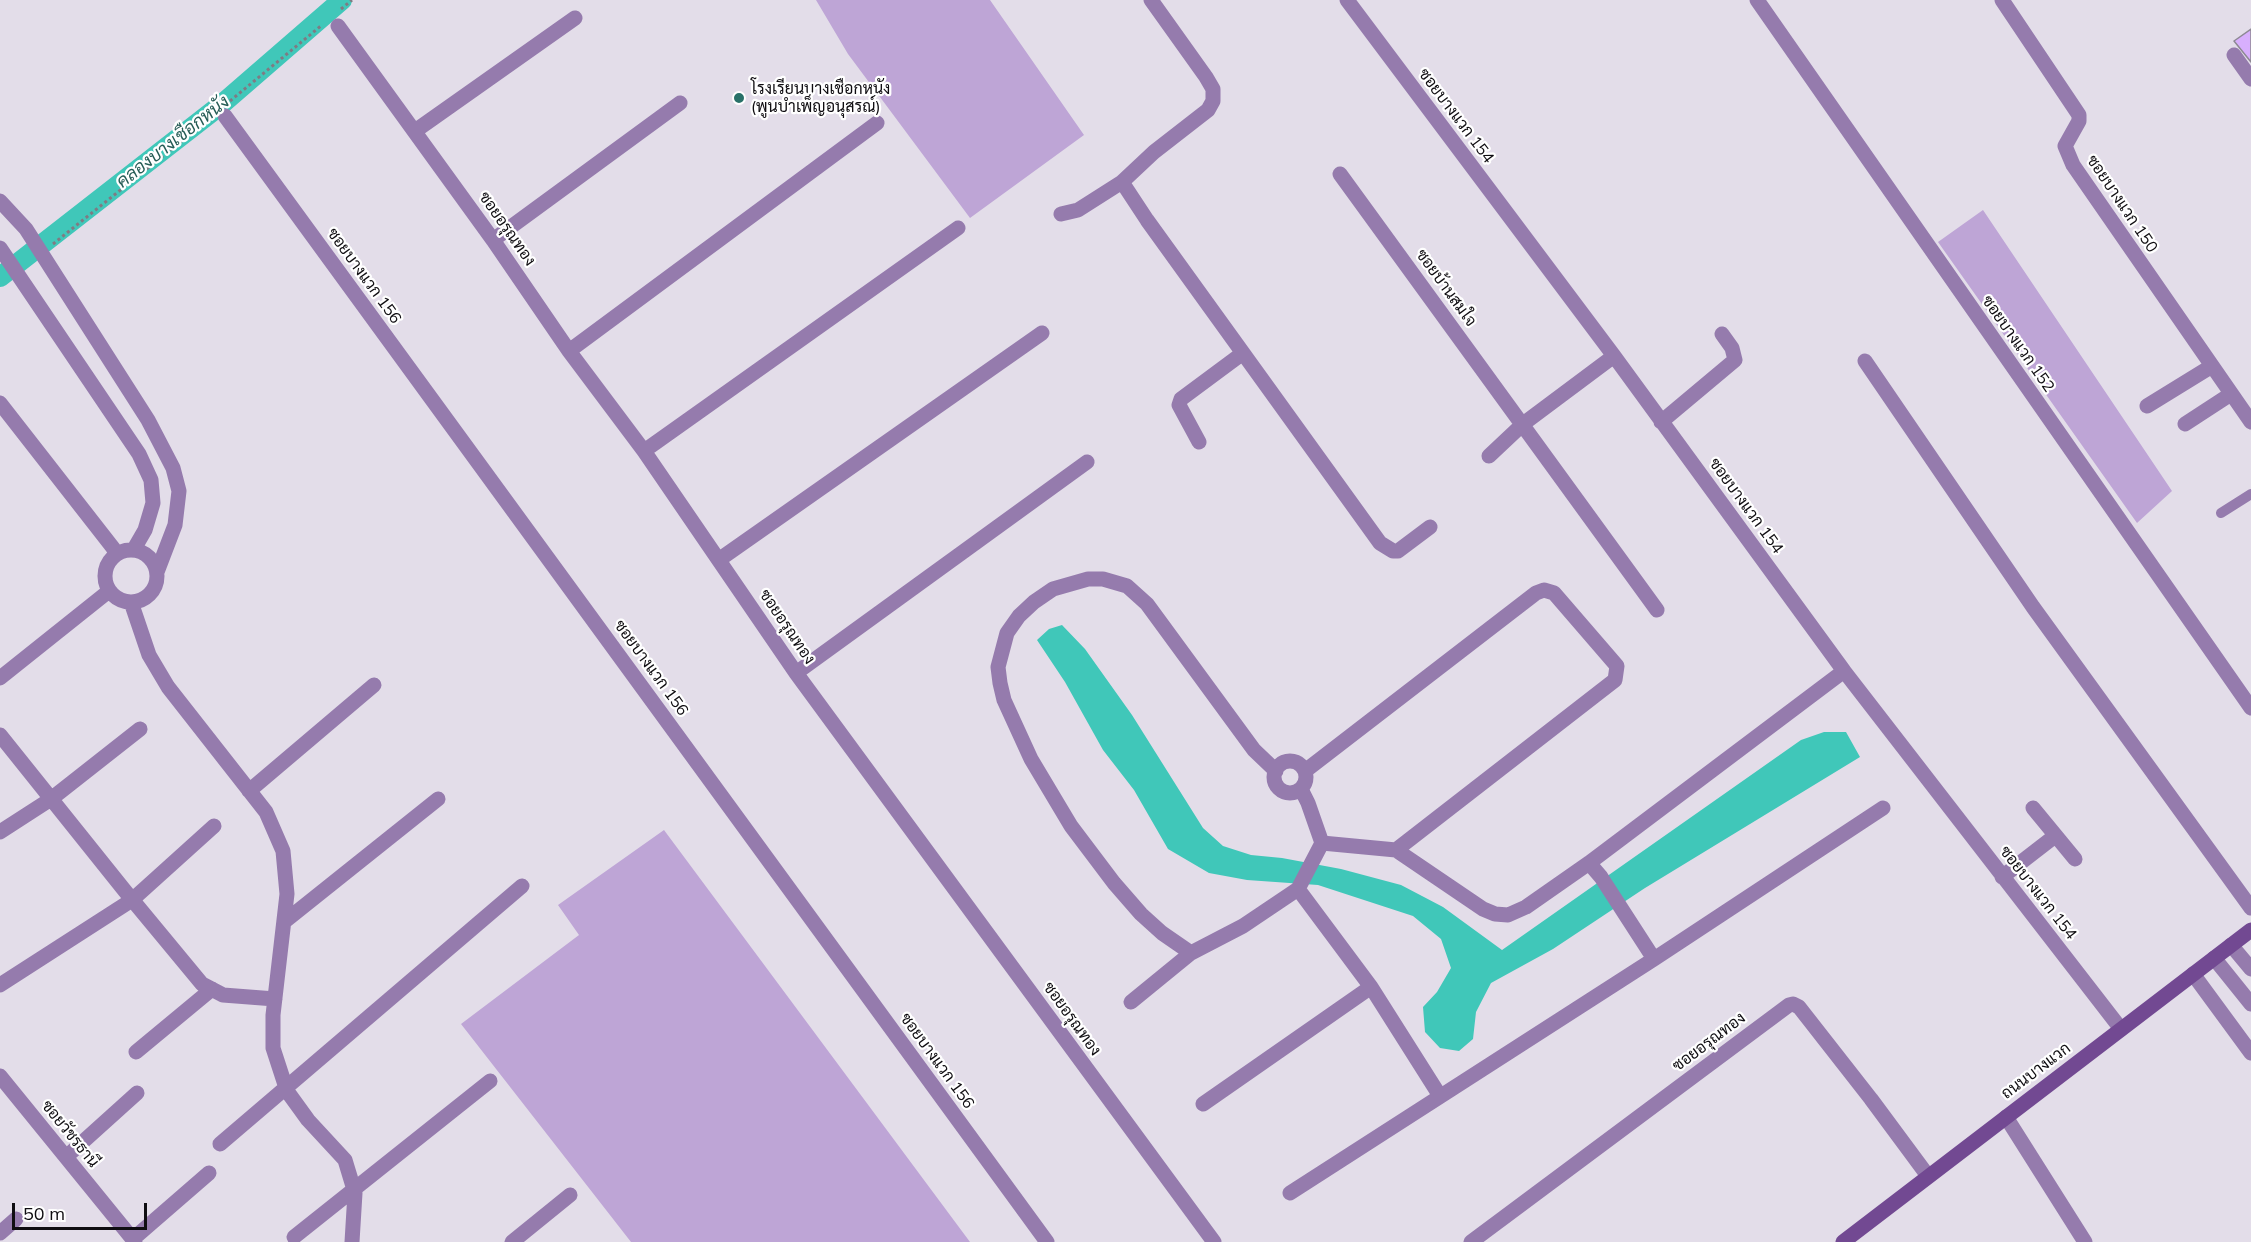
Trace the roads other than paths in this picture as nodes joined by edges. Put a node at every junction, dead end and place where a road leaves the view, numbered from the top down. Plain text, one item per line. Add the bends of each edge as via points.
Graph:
1 (1151, 0) edge
2 (1347, 0) edge
3 (1757, 0) edge
4 (2002, 0) edge
5 (575, 18) dead end
6 (332, 21) road end
7 (2234, 55) dead end
8 (2251, 79) edge
9 (680, 103) dead end
10 (221, 113) road end
11 (877, 123) dead end
12 (415, 131) junction
13 (1340, 174) dead end
14 (1122, 182) junction
15 (0, 201) edge
16 (1061, 214) dead end
17 (958, 228) dead end
18 (493, 240) junction
19 (0, 248) edge
20 (1042, 333) dead end
21 (1722, 334) dead end
22 (569, 351) junction
23 (1243, 353) junction
24 (1614, 356) junction
25 (1865, 361) dead end
26 (2212, 366) junction
27 (2231, 394) junction
28 (0, 403) edge
29 (2147, 406) dead end
30 (1661, 422) junction
31 (2251, 422) edge
32 (1523, 424) junction
33 (2185, 424) dead end
34 (1199, 442) dead end
35 (644, 451) junction
36 (1489, 456) dead end
37 (1087, 462) dead end
38 (2251, 494) edge
39 (2221, 513) dead end
40 (1430, 527) dead end
41 (134, 549) junction
42 (117, 553) junction
43 (720, 559) junction
44 (157, 572) junction
45 (109, 591) junction
46 (131, 602) junction
47 (1657, 610) dead end
48 (1844, 671) junction
49 (796, 673) junction
50 (0, 678) edge
51 (374, 685) dead end
52 (2251, 708) edge
53 (140, 729) dead end
54 (0, 735) edge
55 (1276, 771) junction
56 (1305, 771) junction
57 (1301, 789) junction
58 (249, 791) junction
59 (51, 799) junction
60 (438, 799) dead end
61 (1883, 808) dead end
62 (2033, 808) dead end
63 (214, 826) dead end
64 (0, 832) edge
65 (2055, 836) junction
66 (1322, 843) junction
67 (1396, 850) junction
68 (2075, 859) dead end
69 (1589, 863) junction
70 (2002, 876) junction
71 (522, 885) dead end
72 (1299, 887) junction
73 (132, 900) junction
74 (2251, 908) edge
75 (284, 922) junction
76 (2251, 930) edge
77 (2231, 945) junction
78 (1191, 953) junction
79 (2214, 958) junction
80 (1654, 959) junction
81 (2251, 969) edge
82 (2193, 974) junction
83 (0, 985) edge
84 (1371, 987) junction
85 (212, 989) junction
86 (275, 999) junction
87 (1131, 1002) dead end
88 (2251, 1004) edge
89 (2121, 1029) junction
90 (136, 1052) dead end
91 (2251, 1053) edge
92 (0, 1076) edge
93 (490, 1081) dead end
94 (286, 1088) junction
95 (137, 1093) dead end
96 (1440, 1096) junction
97 (1203, 1104) dead end
98 (2006, 1117) junction
99 (220, 1144) dead end
100 (66, 1157) junction
101 (208, 1173) dead end
102 (1928, 1176) junction
103 (354, 1190) junction
104 (1290, 1193) dead end
105 (570, 1195) dead end
106 (16, 1219) dead end
107 (0, 1233) edge
108 (294, 1237) dead end
109 (134, 1240) edge
110 (352, 1242) edge
111 (512, 1242) edge
112 (1047, 1242) edge
113 (1214, 1242) edge
114 (1471, 1242) edge
115 (1843, 1242) edge
116 (2085, 1242) edge

1 - 14 street via 1206,76 1213,89 1213,101 1208,110
2 - 24 street, ซอยบางแวก 154
3 - 52 street, ซอยบางแวก 152
4 - 26 street, ซอยบางแวก 150 via 2079,115 2065,146 2073,165
5 - 12 street
6 - 12 street, ซอยอรุณทอง
7 - 8 street
9 - 18 street
10 - 112 street, ซอยบางแวก 156
11 - 22 street
12 - 18 street, ซอยอรุณทอง
13 - 32 street, ซอยบ้านสมใจ
14 - 16 street via 1078,210
14 - 23 street
15 - 44 street via 26,229 148,420 173,468 179,491 175,525
17 - 35 street
18 - 22 street, ซอยอรุณทอง
19 - 41 street via 139,454 151,480 153,503
20 - 43 street
21 - 30 street via 1735,360
22 - 35 street, ซอยอรุณทอง
23 - 34 street via 1181,399 1179,405
23 - 40 street via 1380,543 1392,552 1398,551
24 - 30 street, ซอยบางแวก 154
24 - 32 street
25 - 74 street via 2033,607
26 - 27 street, ซอยบางแวก 150
26 - 29 street
27 - 31 street, ซอยบางแวก 150
27 - 33 street
28 - 42 street
30 - 48 street, ซอยบางแวก 154
32 - 36 street
32 - 47 street, ซอยบ้านสมใจ
35 - 43 street, ซอยอรุณทอง
37 - 49 street
38 - 39 lane
41 - 42 street
41 - 44 street via 149,557
42 - 45 street via 104,575
43 - 49 street, ซอยอรุณทอง
44 - 46 street via 154,589 140,601
45 - 46 street via 123,602
45 - 50 street
46 - 58 street via 149,655 168,687
48 - 69 street
48 - 70 street, ซอยบางแวก 154
49 - 113 street, ซอยอรุณทอง
51 - 58 street
53 - 59 street
54 - 59 street
55 - 56 street via 1288,762
55 - 57 street via 1276,784 1282,791 1292,793
55 - 78 street via 1254,750 1147,604 1127,586 1088,579 1053,589 1019,616 1007,633 998,667 1000,683 1031,759 1071,826 1114,883 1141,914
56 - 57 street
56 - 67 street via 1536,593 1554,593 1617,666 1615,680
57 - 66 street
58 - 75 street via 266,812 283,851 287,894
59 - 64 street
59 - 73 street
60 - 75 street
61 - 80 street
62 - 65 street
63 - 73 street
65 - 68 street
65 - 70 street
66 - 67 street
66 - 72 street
67 - 69 street via 1495,915 1508,915 1526,907
69 - 80 street
70 - 89 street, ซอยบางแวก 154
71 - 94 street
72 - 78 street via 1243,926
72 - 84 street
73 - 83 street
73 - 85 street via 202,984
75 - 86 street
76 - 77 main road, ถนนบางแวก
77 - 79 main road, ถนนบางแวก
77 - 81 street
78 - 87 street
79 - 82 main road, ถนนบางแวก
79 - 88 street
80 - 96 street
82 - 89 main road, ถนนบางแวก
82 - 91 street
84 - 96 street
84 - 97 street
85 - 86 street via 223,995
85 - 90 street
86 - 94 street via 273,1048
89 - 98 main road, ถนนบางแวก
92 - 100 street, ซอยวัชรธานี
93 - 103 street
94 - 99 street
94 - 103 street via 308,1120 345,1160
95 - 100 street
96 - 104 street
98 - 102 main road, ถนนบางแวก
98 - 116 street
100 - 109 street, ซอยวัชรธานี
101 - 109 street
102 - 114 street, ซอยอรุณทอง via 1793,1004
102 - 115 main road, ถนนบางแวก
103 - 108 street
103 - 110 street
105 - 111 street
106 - 107 street

